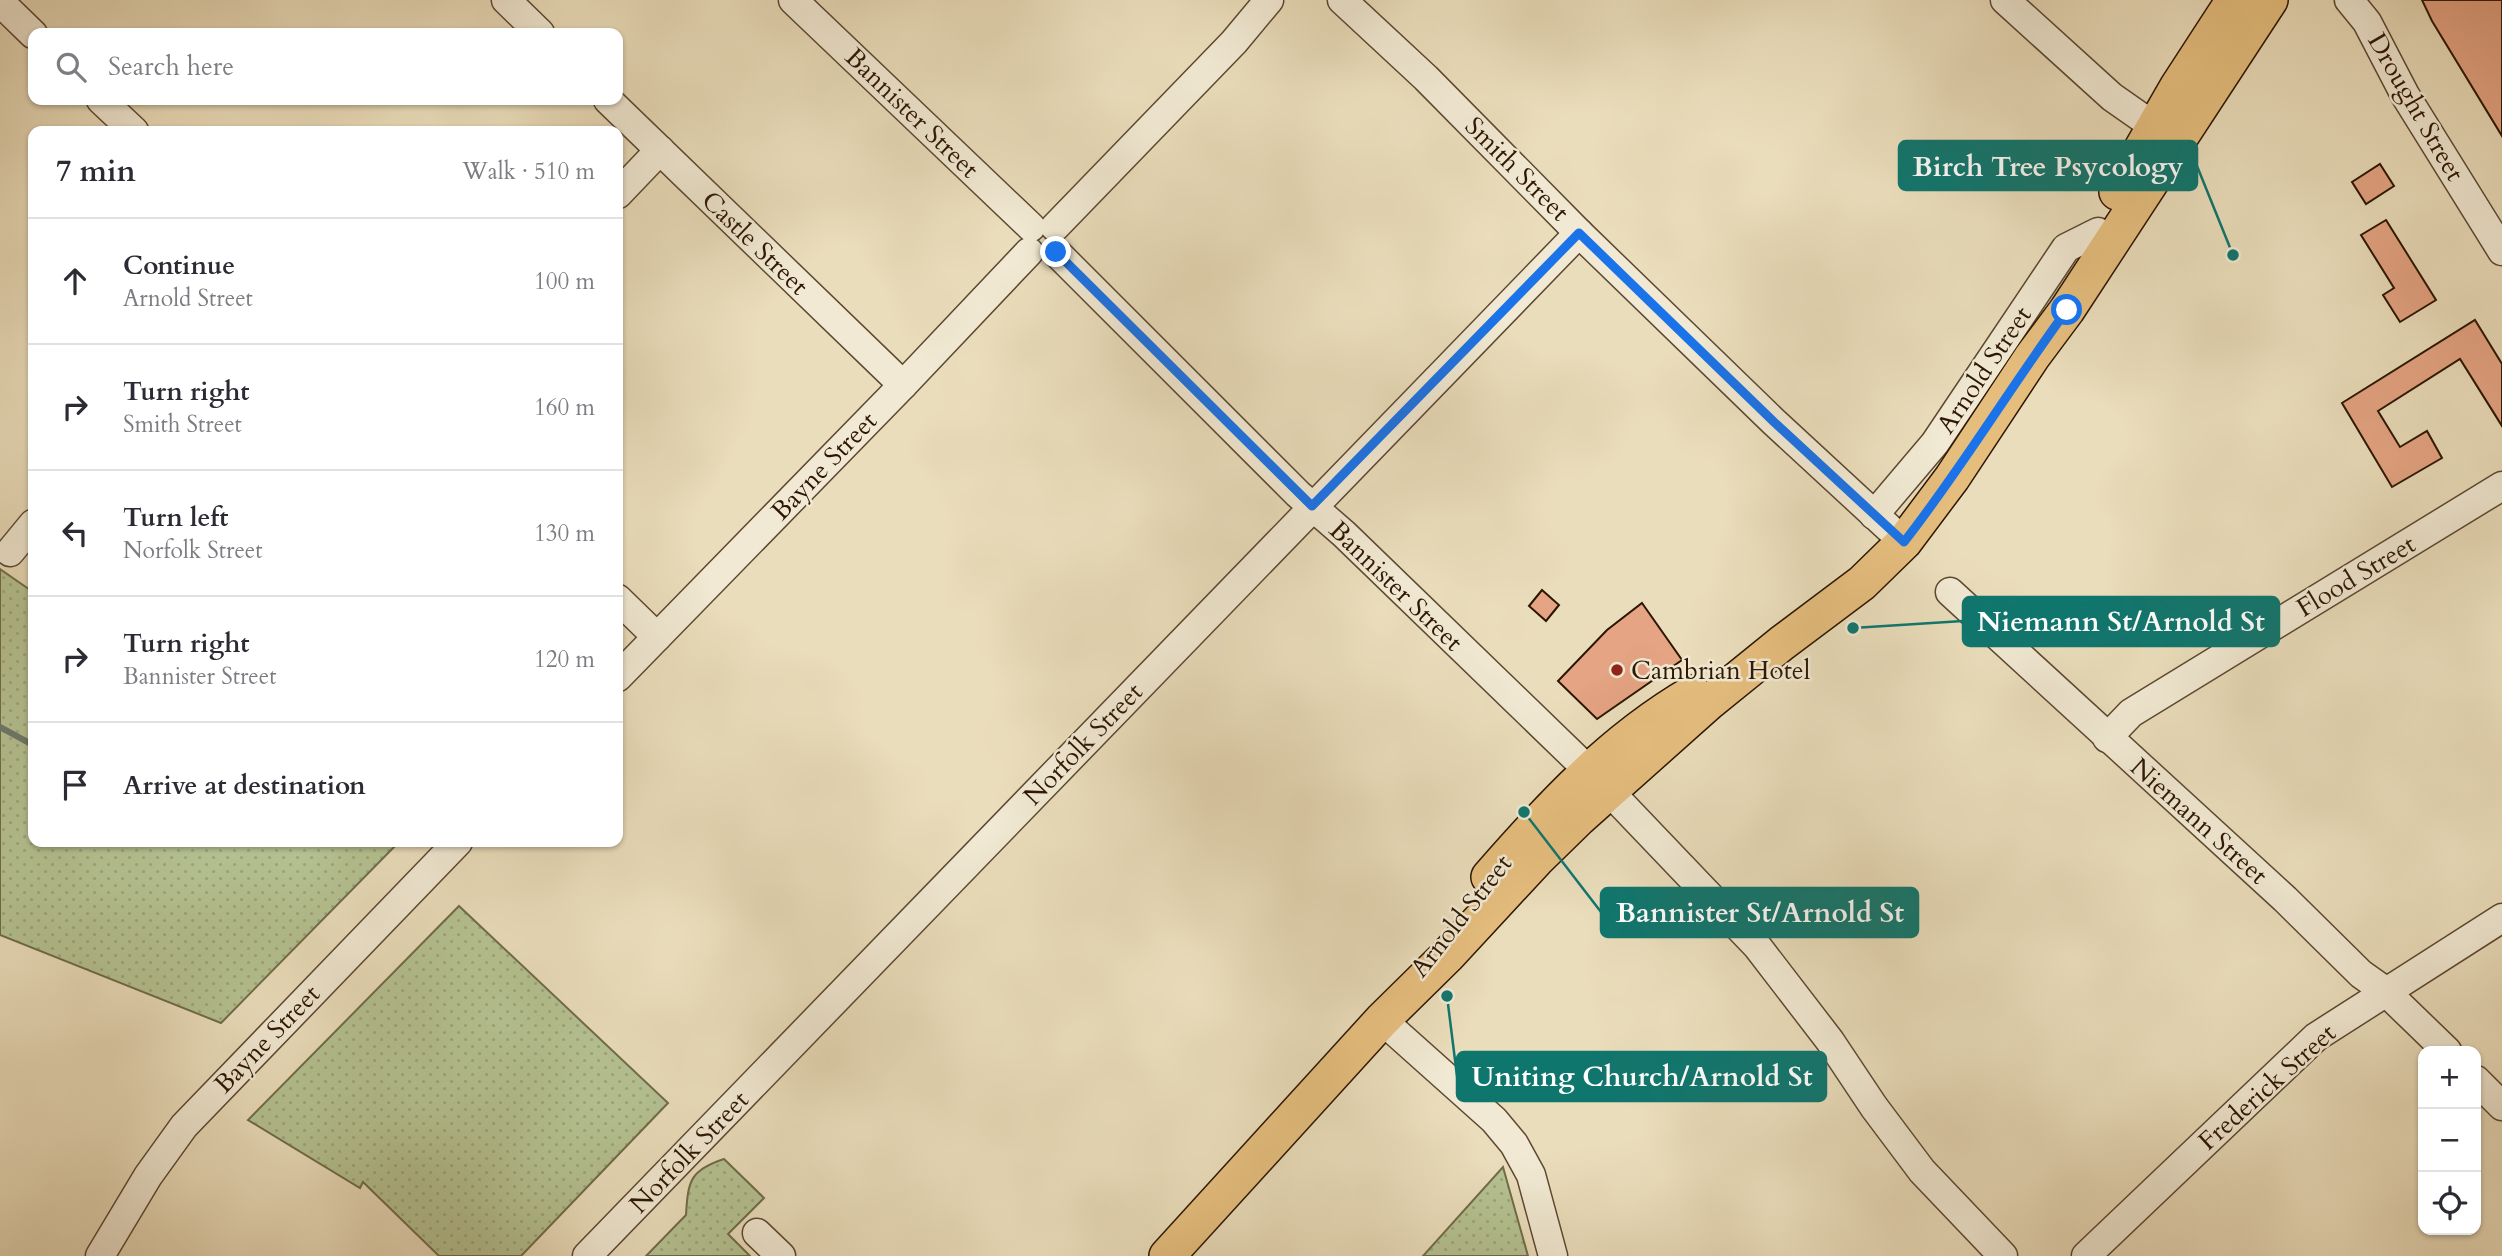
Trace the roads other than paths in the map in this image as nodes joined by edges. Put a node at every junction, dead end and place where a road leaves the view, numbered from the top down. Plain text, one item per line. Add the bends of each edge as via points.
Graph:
1 (506, 0) edge
2 (793, 0) edge
3 (1269, 0) edge
4 (1289, 0) edge
5 (1342, 0) edge
6 (2005, 0) edge
7 (2234, 0) edge
8 (2270, 0) edge
9 (2349, 0) edge
10 (0, 2) edge
11 (535, 28) edge
12 (28, 29) edge
13 (1234, 42) junction
14 (106, 105) edge
15 (613, 105) edge
16 (129, 126) edge
17 (2165, 134) junction
18 (660, 150) junction
19 (623, 189) edge
20 (2098, 232) junction
21 (1579, 233) junction
22 (1043, 240) junction
23 (2502, 251) edge
24 (2032, 357) junction
25 (903, 385) junction
26 (2502, 486) edge
27 (1312, 506) junction
28 (1874, 515) junction
29 (28, 530) edge
30 (1904, 542) junction
31 (10, 552) edge
32 (1950, 592) dead end
33 (623, 604) edge
34 (657, 637) junction
35 (623, 672) edge
36 (2107, 738) junction
37 (1599, 780) junction
38 (453, 847) edge
39 (2502, 918) edge
40 (2385, 991) junction
41 (1382, 1020) junction
42 (2442, 1046) edge
43 (2481, 1085) edge
44 (2502, 1106) edge
45 (757, 1233) dead end
46 (100, 1256) edge
47 (587, 1256) edge
48 (781, 1256) edge
49 (1167, 1256) edge
50 (1553, 1256) edge
51 (2003, 1256) edge
52 (2085, 1256) edge

1 - 11 street
2 - 22 street, Bannister Street
3 - 13 street, Bayne Street
4 - 13 street, Bayne Street
5 - 21 street, Smith Street
6 - 17 street via 2112,97
7 - 17 main road, Arnold Street
8 - 17 main road, Arnold Street
9 - 23 street, Drought Street via 2368,22 2405,95
10 - 12 street
13 - 22 street, Bayne Street
14 - 16 street
15 - 18 street, Castle Street
17 - 20 main road, Arnold Street
17 - 24 main road, Arnold Street via 2067,310
18 - 19 street
18 - 25 street, Castle Street
20 - 24 main road, Arnold Street
20 - 28 street, Arnold Street via 2066,248 1935,443
21 - 27 street, Norfolk Street
21 - 28 street, Smith Street
22 - 25 street, Bayne Street
22 - 27 street, Bannister Street
24 - 30 main road, Arnold Street
25 - 34 street, Bayne Street
26 - 36 street, Flood Street via 2131,713
27 - 37 street, Bannister Street
27 - 47 street, Norfolk Street
28 - 30 street, Smith Street
29 - 31 street
30 - 37 main road, Arnold Street via 1862,583 1661,743
32 - 36 street, Niemann Street
33 - 34 street
34 - 35 street, Bayne Street
36 - 40 street, Niemann Street via 2361,974
37 - 41 main road, Arnold Street via 1536,860
37 - 51 street, Bannister Street via 1757,946 1922,1171
38 - 46 street, Bayne Street via 184,1126
39 - 40 street, Frederick Street
40 - 42 street, Niemann Street
40 - 52 street, Frederick Street via 2316,1037
41 - 49 main road, Arnold Street
41 - 50 street via 1494,1120 1514,1144 1531,1175
43 - 44 street
45 - 48 street

